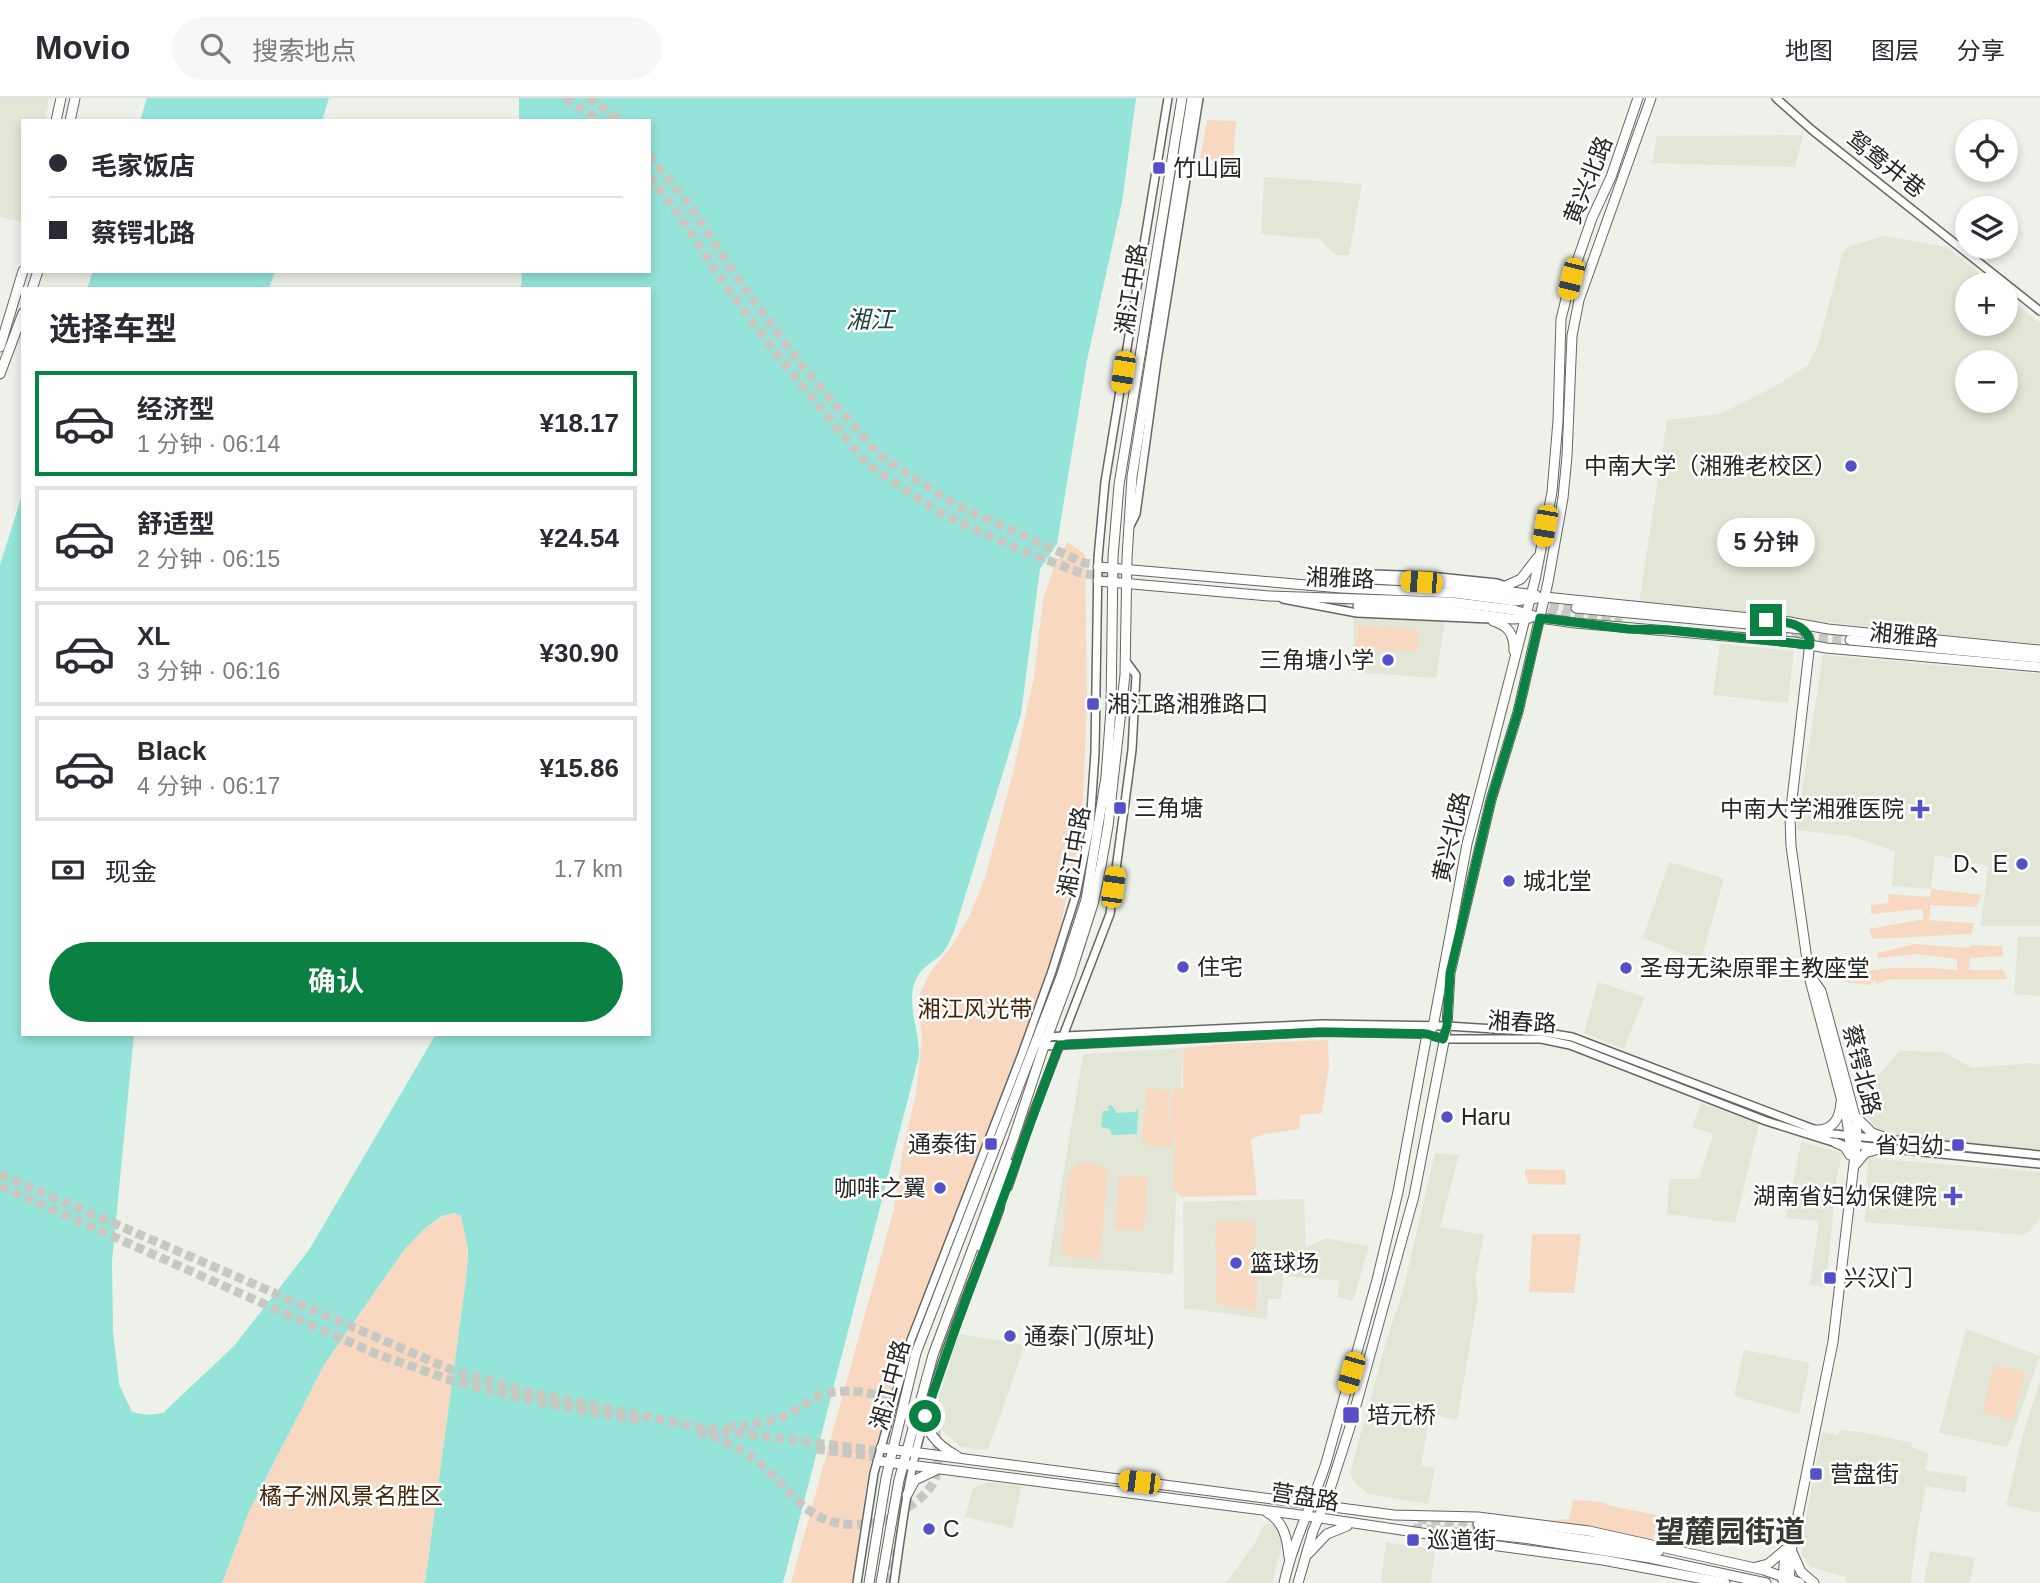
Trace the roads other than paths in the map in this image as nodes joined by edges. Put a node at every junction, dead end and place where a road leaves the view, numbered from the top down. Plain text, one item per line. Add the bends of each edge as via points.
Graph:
1 (61, 98) edge
2 (75, 98) edge
3 (1168, 98) edge
4 (1182, 98) edge
5 (1192, 98) edge
6 (1199, 98) edge
7 (1638, 98) edge
8 (1651, 98) edge
9 (1776, 98) edge
10 (56, 119) edge
11 (70, 119) edge
12 (22, 273) edge
13 (2040, 311) edge
14 (21, 318) edge
15 (0, 347) edge
16 (0, 374) edge
17 (1129, 530) junction
18 (1541, 550) junction
19 (1098, 568) junction
20 (1113, 569) junction
21 (1126, 570) junction
22 (1372, 579) dead end
23 (1098, 581) junction
24 (1113, 582) junction
25 (1126, 583) junction
26 (1311, 585) junction
27 (1506, 586) junction
28 (1493, 588) junction
29 (1519, 592) junction
30 (1269, 596) junction
31 (1531, 596) junction
32 (1545, 597) junction
33 (1358, 606) tunnel mouth
34 (1576, 608) tunnel mouth
35 (1464, 613) junction
36 (1526, 616) junction
37 (1540, 618) junction
38 (1487, 619) junction
39 (1512, 619) junction
40 (1789, 622) junction
41 (1803, 629) junction
42 (1828, 629) junction
43 (1850, 640) tunnel mouth
44 (1810, 645) junction
45 (2040, 650) edge
46 (2040, 658) edge
47 (1125, 660) junction
48 (2040, 667) edge
49 (1513, 668) junction
50 (1810, 979) dead end
51 (1447, 1026) junction
52 (1430, 1030) junction
53 (1063, 1036) junction
54 (1037, 1038) junction
55 (1443, 1039) junction
56 (1059, 1045) junction
57 (1841, 1094) junction
58 (1855, 1115) junction
59 (1815, 1130) junction
60 (1013, 1140) junction
61 (1892, 1140) junction
62 (1854, 1141) junction
63 (1836, 1143) junction
64 (1882, 1148) junction
65 (2040, 1155) edge
66 (1853, 1162) junction
67 (2040, 1164) edge
68 (966, 1280) tunnel mouth
69 (921, 1399) junction
70 (924, 1420) junction
71 (881, 1448) junction
72 (893, 1449) junction
73 (911, 1452) junction
74 (961, 1459) junction
75 (878, 1461) junction
76 (890, 1462) junction
77 (908, 1464) junction
78 (942, 1469) junction
79 (907, 1495) junction
80 (1311, 1504) junction
81 (1324, 1506) junction
82 (1262, 1510) junction
83 (1306, 1516) junction
84 (1318, 1519) junction
85 (1364, 1525) junction
86 (1789, 1547) junction
87 (1682, 1552) junction
88 (1289, 1561) junction
89 (1304, 1561) junction
90 (1751, 1567) junction
91 (1786, 1581) edge
92 (857, 1583) edge
93 (869, 1583) edge
94 (881, 1583) edge
95 (894, 1583) edge
96 (1284, 1583) edge
97 (1298, 1583) edge
98 (1725, 1583) edge
99 (1766, 1583) edge
100 (1800, 1583) edge
101 (1814, 1583) edge

1 - 10 main road
2 - 11 main road
3 - 19 street via 1105,482
4 - 20 main road, 湘江中路 via 1123,458
5 - 17 main road, 湘江中路 via 1132,477
6 - 17 street, 湘江中路 via 1136,514
7 - 18 main road, 黄兴北路 via 1571,279 1561,319 1555,467
8 - 32 main road, 黄兴北路 via 1574,321 1562,504
9 - 13 street, 鸳鸯井巷
12 - 15 main road
14 - 16 main road
17 - 21 main road, 湘江中路
18 - 27 main road via 1524,576
18 - 31 main road, 黄兴北路
19 - 20 main road, 湘雅路
19 - 23 street
20 - 21 main road, 湘雅路
20 - 24 main road, 湘江中路
21 - 25 main road, 湘江中路
21 - 26 main road, 湘雅路
22 - 28 main road
23 - 24 main road, 湘雅路
23 - 54 street via 1090,826
24 - 25 main road, 湘雅路
24 - 54 main road, 湘江中路 via 1111,709 1093,864 1071,947
25 - 30 main road, 湘雅路
25 - 47 main road, 湘江中路
26 - 27 street via 1381,574
26 - 31 main road, 湘雅路 via 1515,600
27 - 28 main road
27 - 29 street
28 - 29 main road
29 - 31 main road
30 - 36 main road, 湘雅路 via 1427,600 1514,610
30 - 38 street via 1357,613
31 - 32 main road, 湘雅路
31 - 36 main road, 黄兴北路
32 - 37 main road, 黄兴北路
32 - 40 main road, 湘雅路
33 - 35 main road
34 - 41 main road, 湘雅路
35 - 38 main road
35 - 39 main road
36 - 37 main road, 湘雅路
36 - 39 main road
36 - 49 main road, 黄兴北路
37 - 44 main road, 湘雅路
37 - 51 main road, 黄兴北路 via 1450,973
38 - 39 street
38 - 49 main road via 1505,625 1512,634
40 - 41 main road
40 - 42 main road, 湘雅路
41 - 42 main road, 湘雅路
41 - 44 main road
42 - 45 main road, 湘雅路
43 - 46 main road, 湘雅路
44 - 48 main road, 湘雅路
44 - 58 main road, 蔡锷北路 via 1791,846 1810,974 1821,990
47 - 53 street, 湘江中路 via 1136,675 1132,750 1110,914
47 - 54 main road, 湘江中路 via 1108,826 1093,904 1079,950
49 - 52 main road, 黄兴北路 via 1467,844
50 - 57 main road, 蔡锷北路
51 - 52 street, 湘春路
51 - 55 main road, 黄兴北路
51 - 59 street, 湘春路 via 1572,1037
52 - 53 street, 湘春路 via 1322,1024
52 - 55 street, 湘春路
52 - 56 street, 湘春路
52 - 80 main road, 黄兴北路 via 1377,1280
53 - 54 street, 湘春路
53 - 56 street, 湘江中路
54 - 56 street, 湘春路
54 - 60 main road, 湘江中路
54 - 71 street via 911,1340
54 - 72 main road, 湘江中路 via 916,1353
55 - 63 street, 湘春路 via 1541,1040 1570,1045 1766,1121
55 - 81 main road, 黄兴北路 via 1414,1196
56 - 70 street, 湘江中路
57 - 59 main road via 1835,1122 1827,1129
57 - 62 main road, 蔡锷北路
58 - 61 main road via 1867,1130
58 - 62 main road, 蔡锷北路
59 - 62 street, 湘春路
60 - 68 main road via 1006,1185
60 - 69 main road, 湘江中路
61 - 62 street, 湘春路
61 - 65 street, 湘春路
62 - 63 street, 湘春路
62 - 64 street, 湘春路
62 - 66 main road, 蔡锷北路
63 - 66 main road via 1845,1147
64 - 66 main road
64 - 67 street, 湘春路
66 - 86 main road, 蔡锷北路 via 1833,1342
69 - 70 main road
69 - 73 main road, 湘江中路
70 - 73 street, 湘江中路
70 - 74 main road via 934,1440
71 - 72 main road, 营盘路
71 - 75 street
72 - 73 main road, 营盘路
72 - 76 main road, 湘江中路
73 - 74 main road, 营盘路
73 - 77 main road, 湘江中路
74 - 80 main road, 营盘路
75 - 76 main road, 营盘路
75 - 92 street
76 - 77 main road, 营盘路
76 - 93 main road, 湘江中路
77 - 78 main road, 营盘路
77 - 79 street, 湘江中路
77 - 94 main road, 湘江中路
78 - 79 main road via 919,1476
78 - 82 main road, 营盘路
79 - 95 street, 湘江中路
80 - 81 main road, 营盘路
80 - 83 main road, 黄兴北路
81 - 84 main road, 黄兴北路
81 - 87 main road, 营盘路 via 1562,1527
82 - 83 main road, 营盘路
82 - 88 main road via 1282,1527
83 - 84 main road, 营盘路
83 - 88 main road, 黄兴北路
84 - 85 main road, 营盘路
84 - 89 main road, 黄兴北路
85 - 89 main road via 1333,1530
85 - 98 main road, 营盘路
86 - 90 main road via 1768,1564
86 - 91 main road, 蔡锷北路
86 - 101 main road via 1797,1565
87 - 90 main road, 营盘路
87 - 99 main road, 营盘路 via 1477,1528
88 - 96 main road, 黄兴北路
89 - 97 main road, 黄兴北路
90 - 91 main road, 营盘路
91 - 100 main road, 营盘路

